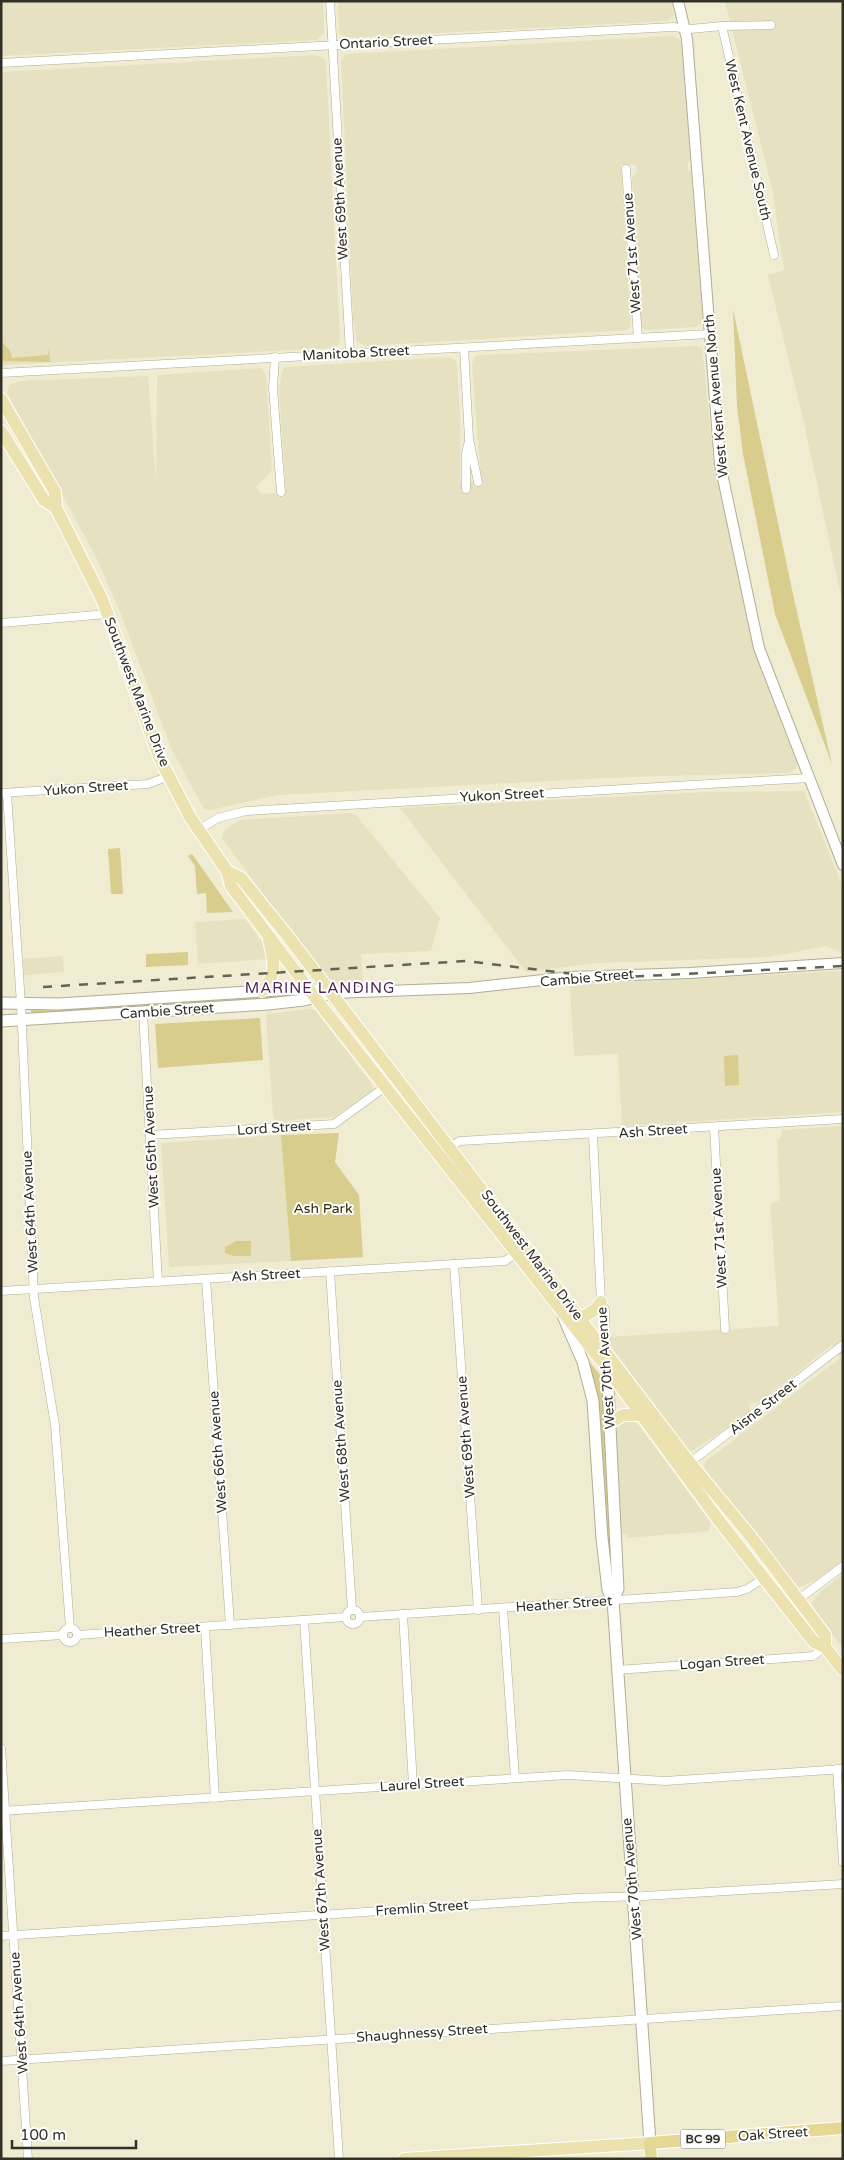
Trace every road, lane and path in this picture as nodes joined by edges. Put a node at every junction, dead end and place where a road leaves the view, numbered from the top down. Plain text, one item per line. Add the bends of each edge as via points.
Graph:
1 (330, 1) edge
2 (678, 1) edge
3 (771, 25) dead end
4 (722, 26) junction
5 (684, 29) junction
6 (333, 44) junction
7 (1, 62) edge
8 (626, 169) dead end
9 (774, 255) dead end
10 (710, 334) junction
11 (638, 338) junction
12 (464, 348) junction
13 (350, 353) junction
14 (275, 357) junction
15 (1, 372) edge
16 (1, 399) edge
17 (1, 431) edge
18 (469, 439) junction
19 (478, 482) dead end
20 (466, 489) dead end
21 (280, 492) dead end
22 (56, 508) junction
23 (108, 614) junction
24 (1, 623) edge
25 (169, 776) junction
26 (810, 778) junction
27 (4, 793) edge
28 (198, 830) junction
29 (843, 865) edge
30 (227, 871) junction
31 (268, 935) junction
32 (843, 963) edge
33 (262, 991) junction
34 (311, 993) junction
35 (332, 993) junction
36 (1, 1003) edge
37 (21, 1004) junction
38 (143, 1013) junction
39 (22, 1020) junction
40 (1, 1021) edge
41 (385, 1087) junction
42 (843, 1119) edge
43 (714, 1127) junction
44 (150, 1135) junction
45 (593, 1135) junction
46 (449, 1146) junction
47 (438, 1156) junction
48 (521, 1250) junction
49 (454, 1264) junction
50 (330, 1271) junction
51 (206, 1279) junction
52 (158, 1282) junction
53 (34, 1289) junction
54 (1, 1291) edge
55 (601, 1302) junction
56 (562, 1313) junction
57 (581, 1318) junction
58 (725, 1330) dead end
59 (843, 1345) edge
60 (606, 1351) junction
61 (607, 1368) junction
62 (641, 1415) junction
63 (610, 1423) junction
64 (686, 1465) junction
65 (843, 1566) edge
66 (764, 1578) junction
67 (613, 1600) junction
68 (798, 1600) junction
69 (503, 1608) junction
70 (787, 1608) junction
71 (352, 1610) junction
72 (478, 1610) junction
73 (403, 1614) junction
74 (346, 1617) junction
75 (360, 1617) junction
76 (304, 1620) junction
77 (230, 1625) junction
78 (205, 1627) junction
79 (70, 1628) junction
80 (76, 1635) junction
81 (63, 1636) junction
82 (1, 1640) edge
83 (825, 1647) junction
84 (617, 1670) junction
85 (843, 1670) edge
86 (1, 1748) edge
87 (840, 1769) edge
88 (515, 1778) junction
89 (624, 1778) junction
90 (413, 1785) junction
91 (315, 1790) junction
92 (215, 1798) junction
93 (4, 1811) edge
94 (843, 1862) edge
95 (843, 1884) edge
96 (632, 1896) junction
97 (323, 1914) junction
98 (14, 1935) junction
99 (1, 1936) edge
100 (843, 2006) edge
101 (642, 2018) junction
102 (331, 2039) junction
103 (22, 2060) junction
104 (1, 2061) edge
105 (843, 2128) edge
106 (650, 2143) junction
107 (28, 2159) edge
108 (339, 2159) edge
109 (404, 2159) edge
110 (651, 2159) edge

1 - 6 street, West 69th Avenue
2 - 5 street, West Kent Avenue North
3 - 4 street, Ontario Street
4 - 5 street, Ontario Street
4 - 9 street, West Kent Avenue South
5 - 6 street, Ontario Street
5 - 10 street, West Kent Avenue North
6 - 7 street, Ontario Street
6 - 13 street, West 69th Avenue
8 - 11 street, West 71st Avenue
10 - 11 street, Manitoba Street
10 - 26 street, West Kent Avenue North via 720,464 741,569 763,659
11 - 12 street, Manitoba Street
12 - 13 street, Manitoba Street
12 - 18 street
13 - 14 street, Manitoba Street
14 - 15 street, Manitoba Street
14 - 21 street via 273,388
16 - 22 main road, Southwest Marine Drive via 55,492
17 - 22 main road, Southwest Marine Drive via 44,500
18 - 19 street
18 - 20 street
22 - 23 main road, Southwest Marine Drive
23 - 24 street
23 - 25 main road, Southwest Marine Drive via 153,741
25 - 27 street, Yukon Street via 148,784
25 - 28 main road, Southwest Marine Drive
26 - 28 street, Yukon Street via 246,811 218,818
26 - 29 street, West Kent Avenue North
27 - 37 street, West 64th Avenue
28 - 30 main road, Southwest Marine Drive
30 - 31 main road, Southwest Marine Drive via 231,886
30 - 35 main road, Southwest Marine Drive via 241,878
31 - 33 main road via 273,977
31 - 34 main road, Southwest Marine Drive
32 - 35 street, Cambie Street via 571,977 469,988
33 - 34 main road, Cambie Street
33 - 37 main road, Cambie Street
34 - 35 main road, Cambie Street
34 - 38 main road, Cambie Street via 268,1004
34 - 41 main road, Southwest Marine Drive
35 - 46 main road, Southwest Marine Drive
36 - 37 main road, Cambie Street
37 - 39 street, West 64th Avenue
38 - 39 main road, Cambie Street
38 - 44 street, West 65th Avenue
39 - 40 main road, Cambie Street
39 - 53 street, West 64th Avenue
41 - 44 street, Lord Street via 334,1124
41 - 47 main road, Southwest Marine Drive
42 - 43 street, Ash Street
43 - 45 street, Ash Street
43 - 58 street, West 71st Avenue
44 - 52 street, West 65th Avenue
45 - 46 street, Ash Street via 460,1141
45 - 55 street, West 70th Avenue
46 - 47 street, Ash Street
46 - 48 main road, Southwest Marine Drive
47 - 48 main road, Southwest Marine Drive
48 - 49 street, Ash Street via 505,1261
48 - 56 main road, Southwest Marine Drive
48 - 57 main road, Southwest Marine Drive
49 - 50 street, Ash Street
49 - 72 street, West 69th Avenue
50 - 51 street, Ash Street
50 - 71 street, West 68th Avenue
51 - 52 street, Ash Street
51 - 77 street, West 66th Avenue
52 - 53 street, Ash Street
53 - 54 street, Ash Street
53 - 79 street, West 64th Avenue via 55,1425
55 - 57 main road
55 - 60 street, West 70th Avenue via 605,1310
56 - 61 main road, Southwest Marine Drive
56 - 67 main road, West 70th Avenue via 583,1362 593,1401 602,1538 608,1590
57 - 60 main road, Southwest Marine Drive
59 - 64 street, Aisne Street
60 - 61 main road, West 70th Avenue
60 - 64 main road, Southwest Marine Drive
61 - 62 main road, Southwest Marine Drive
61 - 63 main road, West 70th Avenue
62 - 63 main road via 624,1415
62 - 64 main road, Southwest Marine Drive
63 - 67 main road, West 70th Avenue via 618,1589
64 - 66 main road, Southwest Marine Drive
64 - 68 main road, Southwest Marine Drive via 752,1538
65 - 68 street
66 - 67 street, Heather Street via 737,1592
66 - 70 main road, Southwest Marine Drive
67 - 69 street, Heather Street
67 - 84 main road, West 70th Avenue
68 - 70 street
68 - 83 main road, Southwest Marine Drive via 825,1635
69 - 72 street, Heather Street
69 - 88 street
70 - 83 main road, Southwest Marine Drive via 814,1642
71 - 74 street
71 - 75 street
72 - 73 street, Heather Street
73 - 75 street, Heather Street
73 - 90 street
74 - 75 street via 353,1624
74 - 76 street, Heather Street
76 - 77 street, Heather Street
76 - 91 street, West 67th Avenue
77 - 78 street, Heather Street
78 - 80 street, Heather Street
78 - 92 street
79 - 80 street
79 - 81 street via 64,1631
80 - 81 street via 72,1641
81 - 82 street
83 - 84 street, Logan Street via 813,1656
83 - 85 main road, Southwest Marine Drive
84 - 89 main road, West 70th Avenue
86 - 93 street, West 64th Avenue
87 - 89 street, Laurel Street via 665,1781
87 - 94 street
88 - 89 street, Laurel Street via 568,1775
88 - 90 street, Laurel Street
89 - 96 main road, West 70th Avenue
90 - 91 street, Laurel Street
91 - 92 street, Laurel Street
91 - 97 street, West 67th Avenue
92 - 93 street, Laurel Street
93 - 98 street, West 64th Avenue
95 - 96 street, Fremlin Street
96 - 97 street, Fremlin Street
96 - 101 main road, West 70th Avenue
97 - 98 street, Fremlin Street
97 - 102 street, West 67th Avenue
98 - 99 street, Fremlin Street
98 - 103 street, West 64th Avenue
100 - 101 street, Shaughnessy Street
101 - 102 street, Shaughnessy Street
101 - 106 main road, West 70th Avenue
102 - 103 street, Shaughnessy Street
102 - 108 street, West 67th Avenue
103 - 104 street, Shaughnessy Street
103 - 107 street, West 64th Avenue
105 - 106 highway, Oak Street / BC 99
106 - 109 main road, Oak Street
106 - 110 highway, West 70th Avenue

